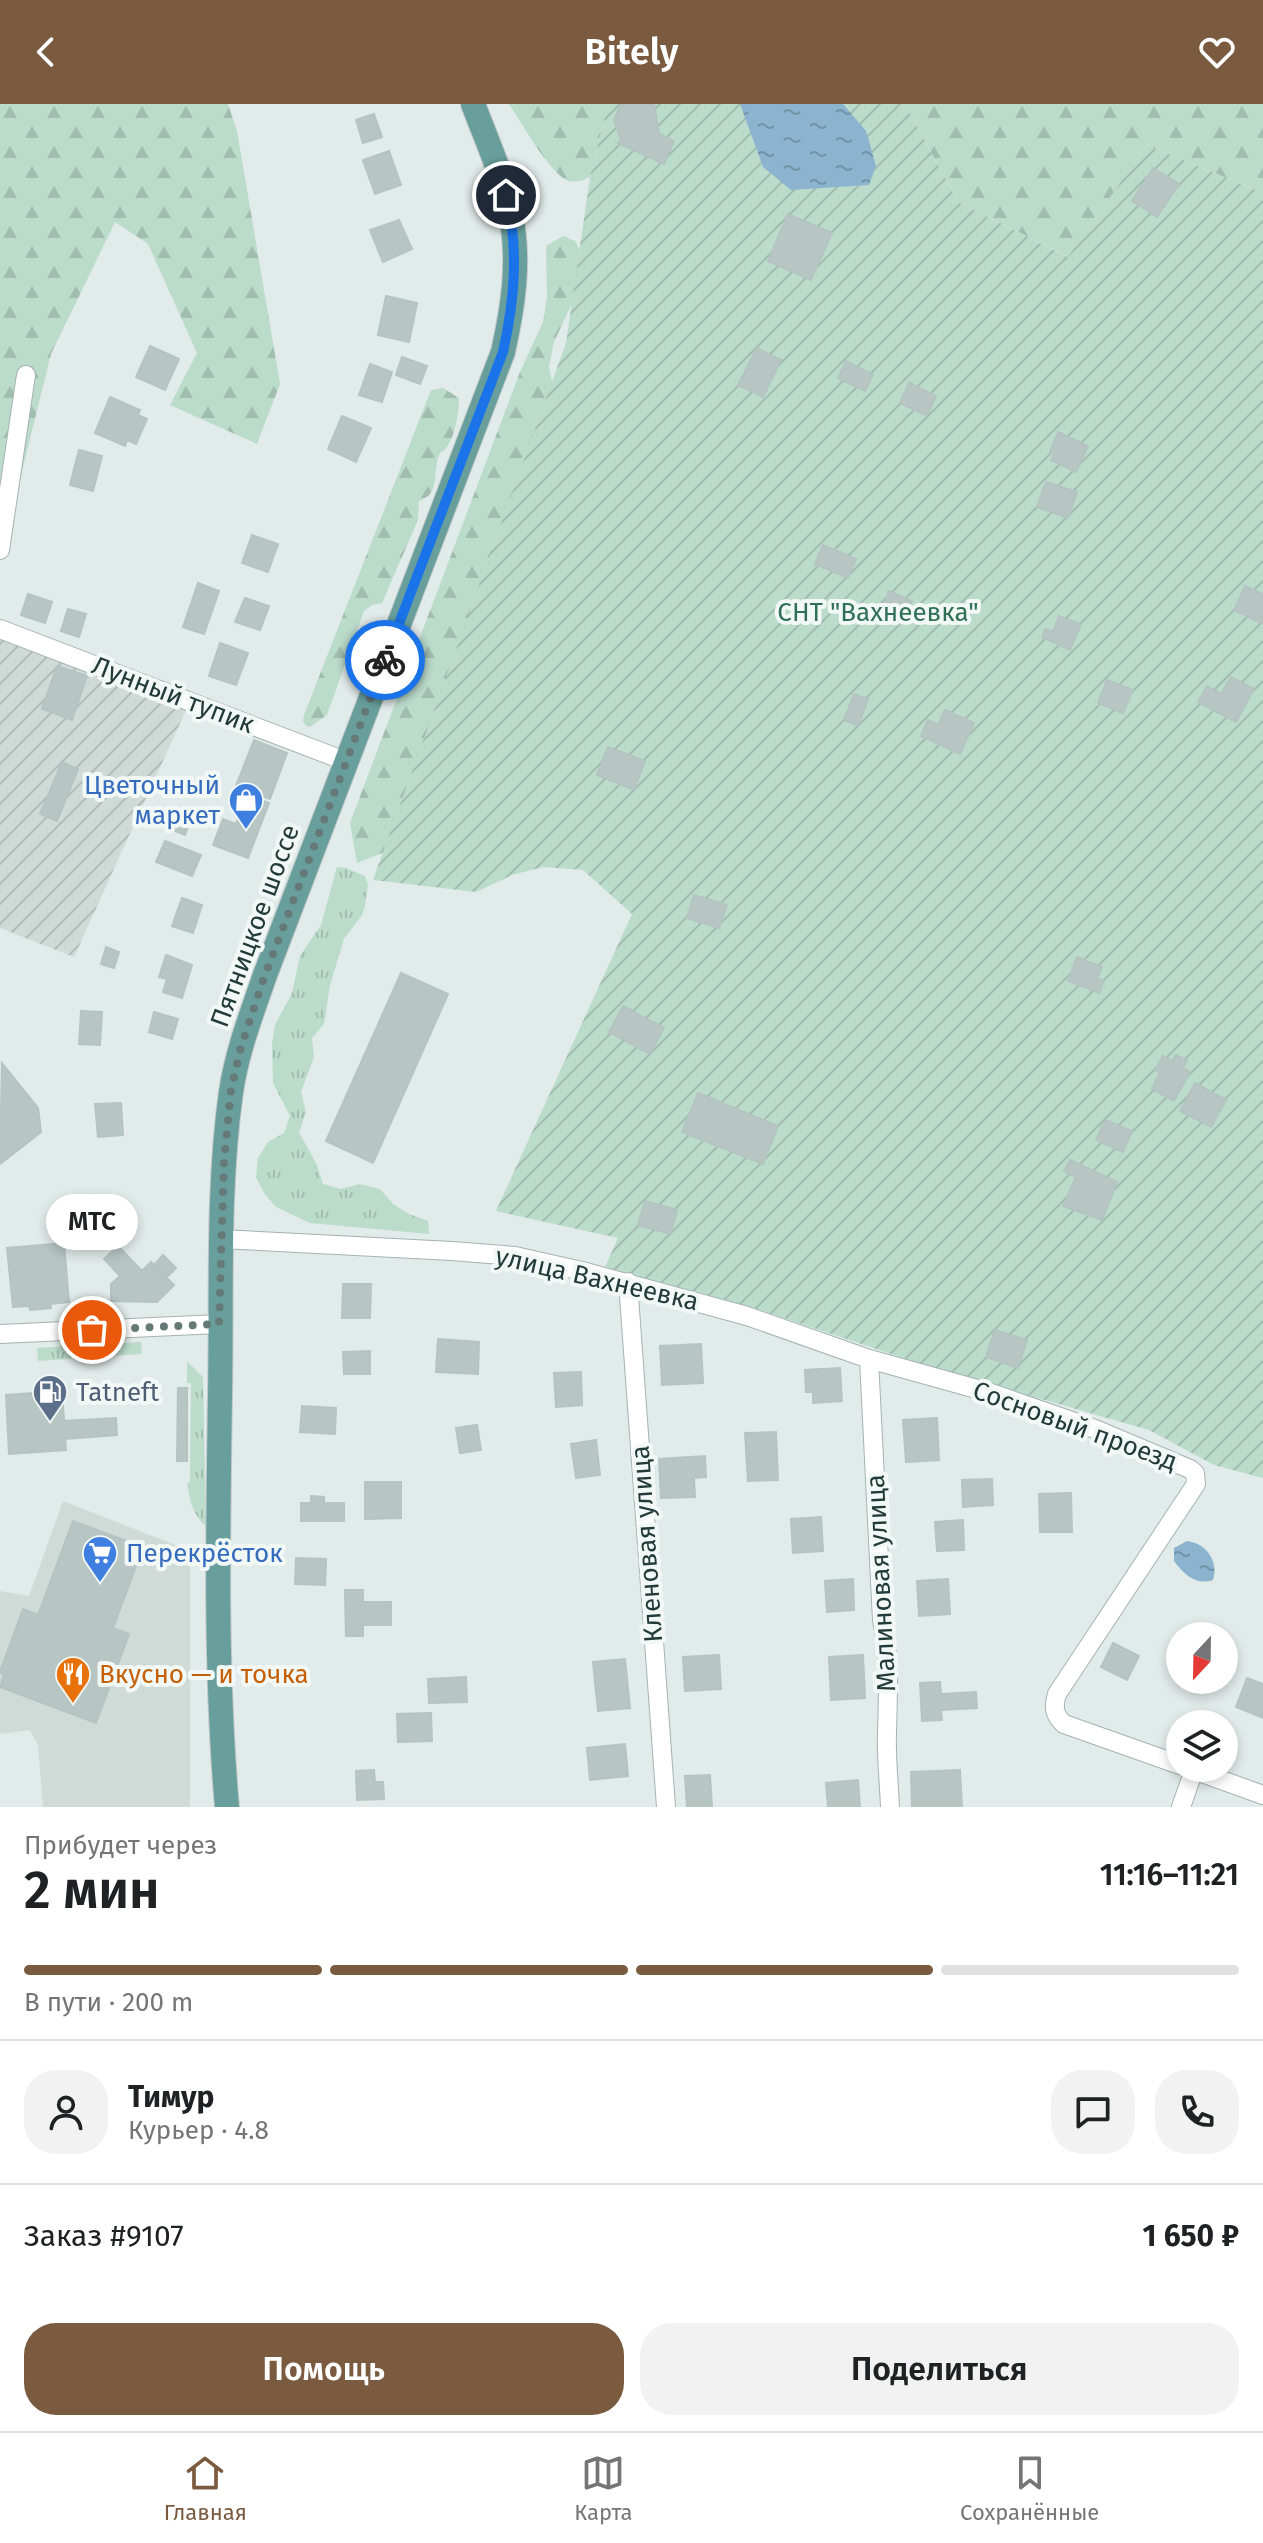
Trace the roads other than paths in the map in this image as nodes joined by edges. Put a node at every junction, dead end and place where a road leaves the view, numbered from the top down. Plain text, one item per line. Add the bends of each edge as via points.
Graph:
1 (473, 104) edge
2 (26, 375) dead end
3 (0, 550) edge
4 (0, 629) edge
5 (345, 761) junction
6 (221, 1239) junction
7 (628, 1282) junction
8 (219, 1324) junction
9 (0, 1334) edge
10 (869, 1359) junction
11 (1166, 1760) edge
12 (1185, 1782) edge
13 (1226, 1782) edge
14 (1263, 1795) edge
15 (227, 1807) edge
16 (666, 1807) edge
17 (890, 1807) edge
18 (1181, 1807) edge

1 - 5 main road, Пятницкое шоссе via 511,217 513,307 472,437
2 - 3 street
4 - 5 street, Лунный тупик
5 - 6 main road, Пятницкое шоссе via 241,1047 231,1090
6 - 7 street, улица Вахнеевка via 515,1256
6 - 8 main road, Пятницкое шоссе
7 - 10 street, улица Вахнеевка
7 - 16 street, Кленовая улица
8 - 9 street
8 - 15 main road, Пятницкое шоссе via 218,1589
10 - 11 street, Сосновый проезд via 1095,1429 1195,1473 1196,1484 1057,1694 1054,1711 1064,1724
10 - 17 street, Малиновая улица
12 - 18 street
13 - 14 street

